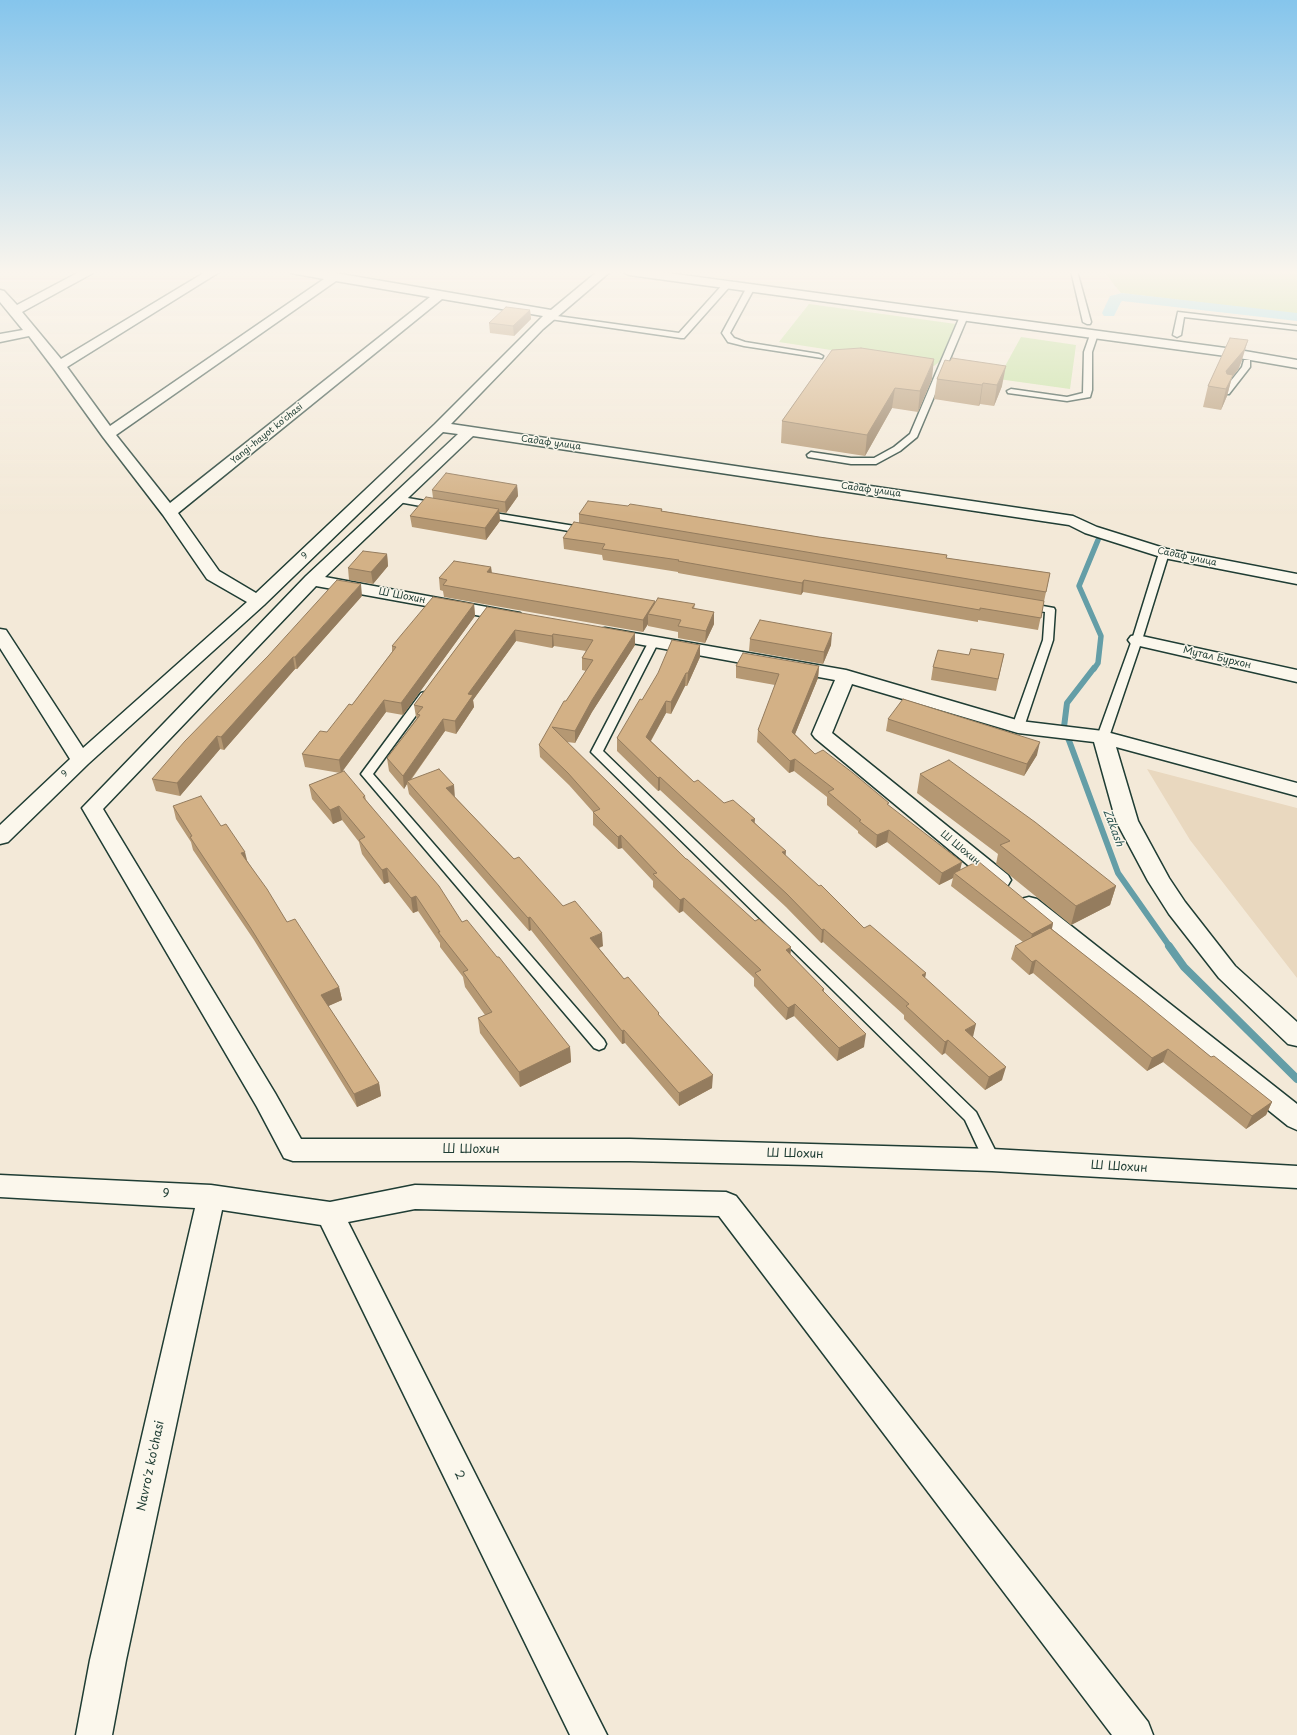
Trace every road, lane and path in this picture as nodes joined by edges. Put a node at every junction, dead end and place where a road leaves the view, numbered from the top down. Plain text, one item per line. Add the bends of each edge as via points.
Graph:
1 (47, 352) edge
2 (81, 352) edge
3 (227, 352) edge
4 (369, 352) edge
5 (515, 352) edge
6 (794, 352) edge
7 (949, 352) edge
8 (1088, 352) edge
9 (1225, 352) edge
10 (1284, 352) edge
11 (1233, 353) junction
12 (1297, 354) edge
13 (819, 356) dead end
14 (1265, 359) junction
15 (1247, 362) junction
16 (1297, 364) edge
17 (58, 366) junction
18 (1011, 391) dead end
19 (1226, 392) edge
20 (440, 427) junction
21 (470, 431) junction
22 (108, 434) junction
23 (811, 455) dead end
24 (396, 499) junction
25 (443, 507) edge
26 (169, 512) junction
27 (475, 512) edge
28 (601, 534) edge
29 (1164, 553) junction
30 (1297, 579) edge
31 (312, 580) junction
32 (258, 601) junction
33 (1019, 605) edge
34 (532, 620) edge
35 (586, 629) edge
36 (0, 634) edge
37 (1137, 640) junction
38 (654, 641) junction
39 (846, 676) junction
40 (1297, 676) edge
41 (431, 686) edge
42 (1018, 727) junction
43 (1103, 737) junction
44 (81, 760) junction
45 (1297, 790) edge
46 (0, 837) edge
47 (1297, 1037) edge
48 (599, 1044) dead end
49 (1297, 1119) edge
50 (992, 1160) junction
51 (1297, 1178) edge
52 (0, 1186) edge
53 (211, 1197) junction
54 (330, 1214) junction
55 (94, 1735) edge
56 (589, 1735) edge
57 (1135, 1735) edge

1 - 17 street
2 - 17 street
3 - 22 street
4 - 26 street, Yangi-hayot ko'chasi
5 - 20 street, 9
6 - 13 lane
7 - 23 lane via 914,435 897,449 876,461 851,461
8 - 18 lane via 1087,395 1067,398
9 - 11 street
10 - 12 street
11 - 14 street
11 - 15 lane
14 - 15 lane
14 - 16 street
15 - 19 lane via 1246,367
17 - 22 street
20 - 21 street, Садаф улица
20 - 32 street, 9
21 - 24 street
21 - 29 street, Садаф улица via 1073,521 1091,530
22 - 26 street
24 - 25 lane
24 - 31 street
26 - 32 street via 213,575
27 - 28 lane
29 - 30 street, Садаф улица
29 - 37 lane
31 - 34 street, Ш Шохин via 482,618
31 - 50 street, Ш Шохин via 92,808 266,1100 292,1150 630,1150
32 - 44 street, 9
33 - 42 lane via 1050,610 1048,640
35 - 38 street
36 - 44 street
37 - 40 street, Мутал Бурхон
37 - 43 lane
38 - 39 street
38 - 50 lane via 597,752 971,1116
39 - 42 street
39 - 49 street, Ш Шохин via 822,734 1069,938
41 - 48 lane via 367,774
42 - 43 street
43 - 45 street
43 - 47 street via 1128,821 1159,881 1227,972
44 - 46 street, 9
50 - 51 street, Ш Шохин
52 - 53 street, 9
53 - 54 street, 9
53 - 55 street, Navro'z ko'chasi via 108,1660
54 - 56 street, 2
54 - 57 street, 9 via 415,1197 726,1204

